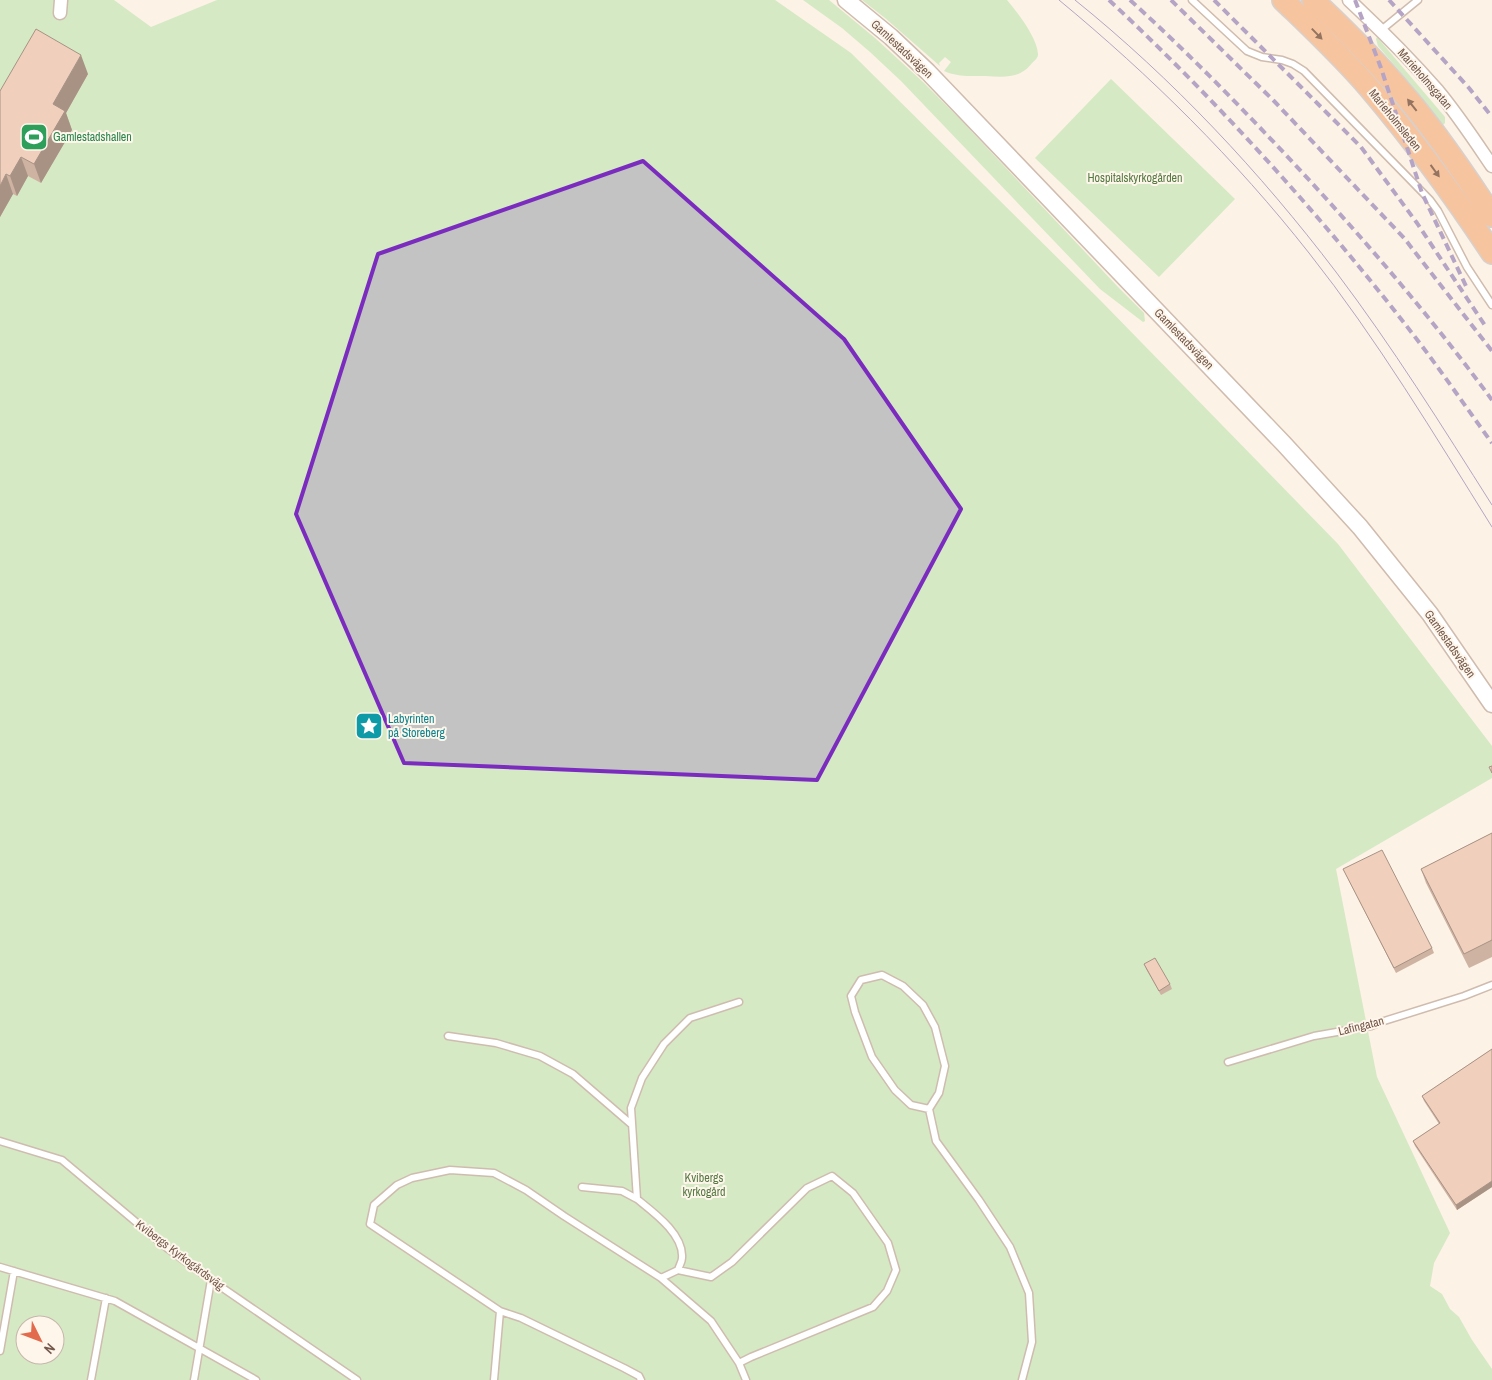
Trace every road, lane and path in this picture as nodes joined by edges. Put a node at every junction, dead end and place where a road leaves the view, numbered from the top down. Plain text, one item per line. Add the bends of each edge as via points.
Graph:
1 (846, 0) edge
2 (1192, 0) edge
3 (1283, 0) edge
4 (1313, 0) edge
5 (1349, 0) edge
6 (1418, 0) edge
7 (1380, 30) junction
8 (1492, 166) edge
9 (1492, 216) edge
10 (1492, 254) edge
11 (1492, 306) edge
12 (1492, 704) edge
13 (1492, 985) edge
14 (740, 1002) dead end
15 (448, 1036) dead end
16 (1228, 1062) dead end
17 (929, 1110) junction
18 (631, 1124) junction
19 (0, 1141) edge
20 (582, 1187) dead end
21 (637, 1199) junction
22 (0, 1267) edge
23 (678, 1270) junction
24 (14, 1271) junction
25 (661, 1278) junction
26 (211, 1280) junction
27 (106, 1298) junction
28 (500, 1311) junction
29 (199, 1348) junction
30 (0, 1351) edge
31 (739, 1363) junction
32 (92, 1380) edge
33 (194, 1380) edge
34 (256, 1380) edge
35 (357, 1380) edge
36 (494, 1380) edge
37 (641, 1380) edge
38 (746, 1380) edge
39 (1022, 1380) edge

1 - 12 street, Gamlestadsvägen via 928,72 1360,527 1430,614
2 - 11 lane via 1246,50 1294,64 1315,82 1430,200
3 -> 10 highway, Marieholmsleden via 1388,110 1472,222
9 -> 4 highway, Marieholmsleden via 1402,92
5 - 7 street, Marieholmsgatan
6 - 7 lane
7 - 8 street, Marieholmsgatan via 1439,92
13 - 16 lane, Lafingatan via 1371,1026 1314,1036
14 - 18 lane via 690,1018 664,1044 642,1078 631,1108
15 - 18 lane via 496,1043 540,1056 573,1074
17 - 17 lane via 939,1093 945,1066 935,1028 923,1005 903,986 882,975 861,980 851,996 872,1057 895,1090 911,1105
17 - 39 lane via 936,1141 1010,1247 1029,1293 1032,1342
18 - 21 lane
19 - 26 lane, Kvibergs Kyrkogårdsväg via 62,1160 167,1248
20 - 21 lane via 622,1191
21 - 23 lane via 665,1222 680,1244 682,1258
22 - 24 lane
23 - 25 lane
23 - 31 lane via 711,1276 732,1262 807,1188 832,1176 853,1193 888,1243 896,1270 887,1291 872,1307
24 - 27 lane
24 - 30 lane
25 - 28 lane via 526,1190 494,1173 450,1170 412,1178 396,1186 374,1205 370,1224
25 - 31 lane via 711,1321
26 - 29 lane
26 - 35 lane, Kvibergs Kyrkogårdsväg
27 - 29 lane
27 - 32 lane
28 - 36 lane
28 - 37 lane via 530,1322 624,1368
29 - 33 lane
29 - 34 lane
31 - 38 lane

